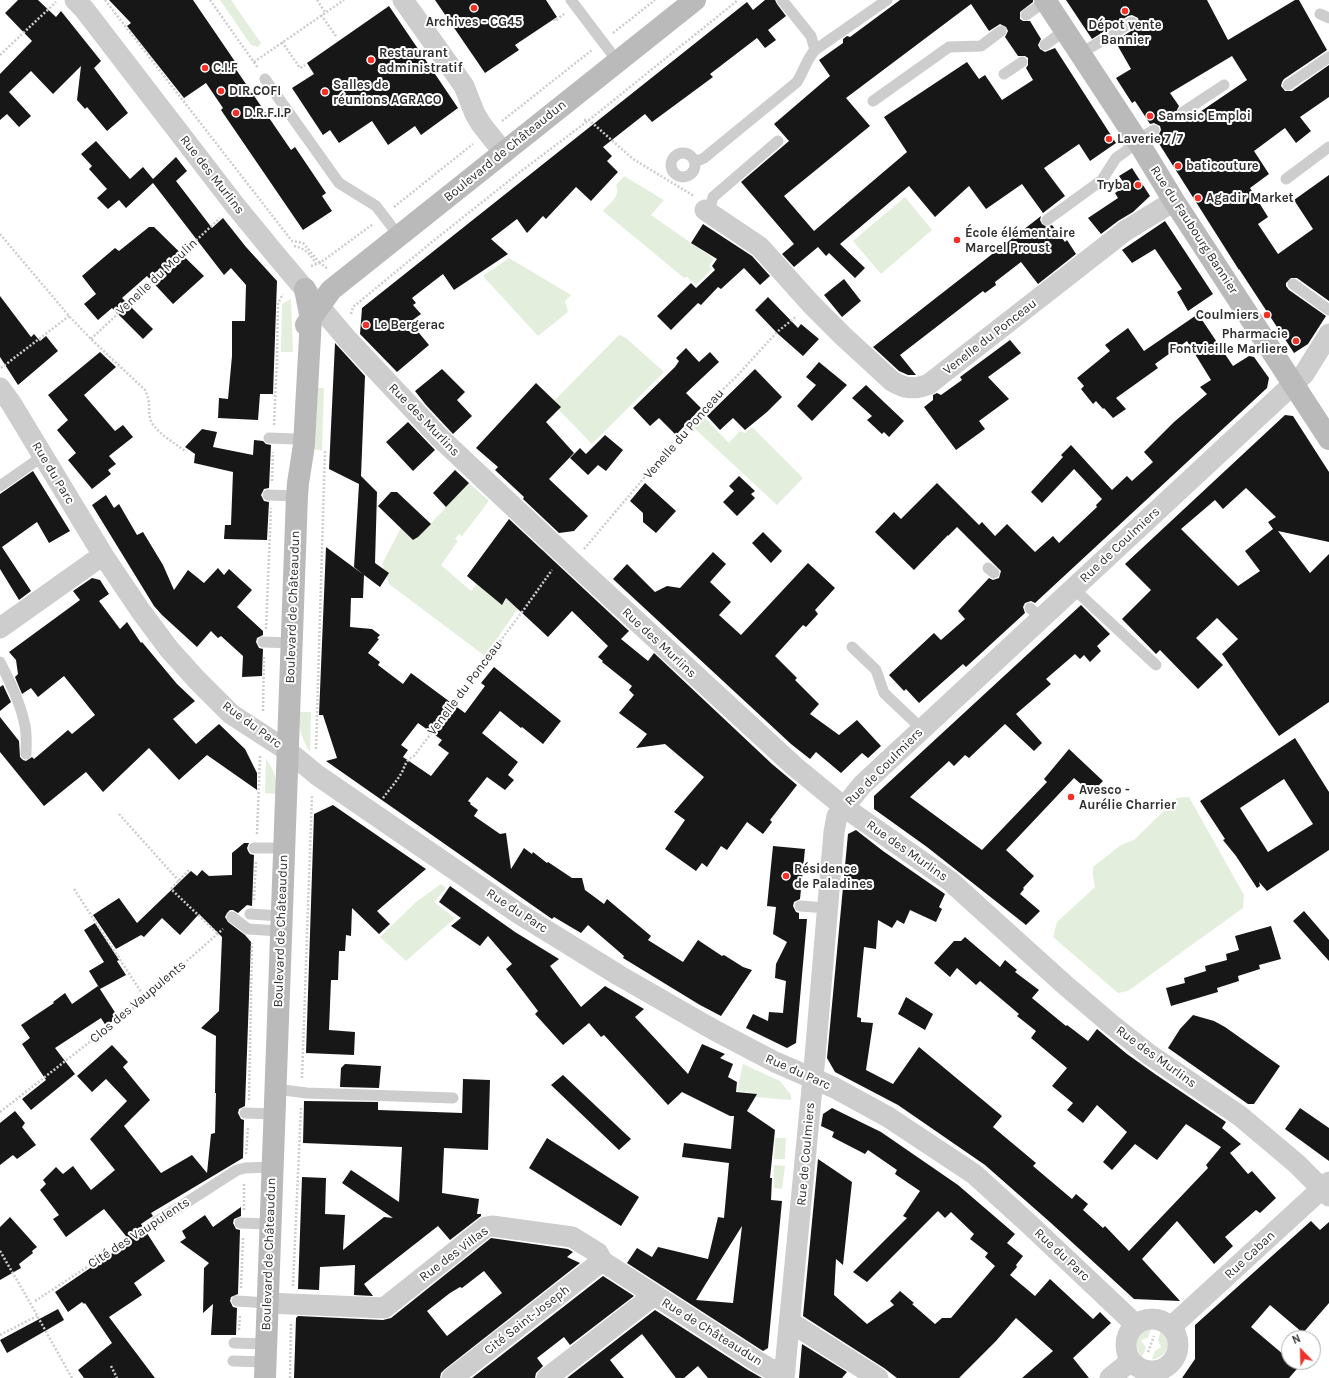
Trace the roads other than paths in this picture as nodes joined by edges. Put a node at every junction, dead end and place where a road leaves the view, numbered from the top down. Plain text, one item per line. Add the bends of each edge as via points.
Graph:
1 (402, 0) edge
2 (571, 0) edge
3 (696, 0) edge
4 (782, 0) edge
5 (886, 0) edge
6 (66, 1) edge
7 (1045, 1) edge
8 (1026, 15) dead end
9 (1132, 22) dead end
10 (1064, 30) junction
11 (1001, 31) dead end
12 (1045, 45) dead end
13 (815, 50) junction
14 (1080, 54) junction
15 (1329, 57) edge
16 (618, 62) junction
17 (1022, 62) dead end
18 (1004, 74) dead end
19 (265, 78) road end
20 (1224, 85) dead end
21 (1288, 85) dead end
22 (873, 101) dead end
23 (1182, 112) dead end
24 (1145, 135) junction
25 (778, 141) dead end
26 (1329, 147) edge
27 (504, 153) junction
28 (695, 162) dead end
29 (1286, 179) dead end
30 (1174, 201) junction
31 (705, 207) joint
32 (1047, 220) dead end
33 (399, 236) junction
34 (1293, 284) dead end
35 (305, 289) joint
36 (1329, 310) edge
37 (315, 312) junction
38 (1329, 334) edge
39 (0, 378) edge
40 (1293, 384) junction
41 (269, 438) dead end
42 (295, 439) junction
43 (1329, 439) edge
44 (43, 456) junction
45 (0, 486) edge
46 (298, 489) junction
47 (268, 495) dead end
48 (103, 555) junction
49 (1073, 588) junction
50 (0, 628) edge
51 (263, 642) dead end
52 (292, 643) junction
53 (852, 647) dead end
54 (0, 662) edge
55 (1156, 665) dead end
56 (922, 729) junction
57 (288, 751) junction
58 (26, 754) dead end
59 (844, 807) junction
60 (254, 848) dead end
61 (284, 848) junction
62 (800, 906) dead end
63 (828, 908) junction
64 (250, 914) dead end
65 (233, 918) road end
66 (281, 924) junction
67 (812, 1080) junction
68 (275, 1089) junction
69 (453, 1098) dead end
70 (247, 1113) road end
71 (274, 1114) junction
72 (272, 1167) junction
73 (1326, 1189) edge
74 (156, 1222) road end
75 (242, 1223) road end
76 (270, 1224) junction
77 (602, 1261) junction
78 (653, 1296) junction
79 (239, 1301) road end
80 (267, 1303) junction
81 (790, 1322) junction
82 (1135, 1324) junction
83 (1163, 1329) junction
84 (236, 1343) road end
85 (233, 1361) dead end
86 (265, 1361) edge
87 (1148, 1367) edge
88 (784, 1375) edge
89 (452, 1378) edge
90 (547, 1378) edge
91 (878, 1378) edge
92 (1110, 1378) edge

1 - 27 street via 464,86 475,114
2 - 16 lane
3 - 16 main road, Boulevard de Châteaudun
4 - 13 lane via 811,36
5 - 13 lane
6 - 35 street, Rue des Murlins via 84,9 234,204
7 - 8 lane
7 - 10 main road, Rue du Faubourg Bannier
9 - 14 lane
10 - 12 lane
10 - 14 main road, Rue du Faubourg Bannier
11 - 22 lane via 981,46 949,47
13 - 28 lane via 797,82 704,158
14 - 24 main road, Rue du Faubourg Bannier
15 - 21 lane
16 - 27 main road, Boulevard de Châteaudun
17 - 18 lane
19 - 33 lane via 339,183 376,206
20 - 23 lane
24 - 30 main road, Rue du Faubourg Bannier
24 - 32 lane via 1116,158 1102,180
25 - 31 lane via 713,197
26 - 29 lane
27 - 33 main road, Boulevard de Châteaudun
30 - 31 street, Venelle du Ponceau via 1126,231 929,384 920,388 900,386 892,381 811,304 760,247
30 - 40 main road, Rue du Faubourg Bannier
33 - 37 main road, Boulevard de Châteaudun via 331,290
34 - 36 lane
35 - 37 main road, Boulevard de Châteaudun
37 - 42 main road, Boulevard de Châteaudun via 302,329 299,345
37 - 46 main road, Boulevard de Châteaudun
37 - 59 street, Rue des Murlins via 347,340 440,438 712,692
38 - 40 street, Rue de Coulmiers via 1304,374
39 - 44 street, Rue du Parc via 11,403
40 - 43 main road, Rue du Faubourg Bannier
40 - 49 street, Rue de Coulmiers
41 - 42 lane
42 - 46 main road, Boulevard de Châteaudun
44 - 45 lane
44 - 48 street, Rue du Parc
46 - 47 lane
46 - 52 main road, Boulevard de Châteaudun
48 - 50 street
48 - 57 street, Rue du Parc via 169,649 196,679 231,714
49 - 55 lane
49 - 56 street, Rue de Coulmiers via 1035,613
51 - 52 lane
52 - 57 main road, Boulevard de Châteaudun
53 - 56 lane via 876,670 884,693
54 - 58 lane via 23,717 26,728
56 - 59 street, Rue de Coulmiers via 862,785
57 - 61 main road, Boulevard de Châteaudun
57 - 67 street, Rue du Parc via 373,814 518,913 714,1030
59 - 63 street, Rue de Coulmiers via 837,816 834,832
59 - 73 street, Rue des Murlins via 950,881 1112,1025 1150,1055 1240,1116
60 - 61 lane
61 - 66 main road, Boulevard de Châteaudun
62 - 63 lane
63 - 67 street, Rue de Coulmiers
64 - 66 lane
65 - 66 lane via 253,930
66 - 68 main road, Boulevard de Châteaudun
67 - 81 street, Rue de Coulmiers
67 - 82 street, Rue du Parc via 835,1088 888,1117 974,1174
68 - 69 lane via 307,1093
68 - 71 main road, Boulevard de Châteaudun
70 - 71 lane
71 - 72 main road, Boulevard de Châteaudun
72 - 74 lane, Cité des Vaupulents via 237,1170
72 - 76 main road, Boulevard de Châteaudun
73 - 83 street, Rue Caban
75 - 76 lane
76 - 80 main road, Boulevard de Châteaudun
77 - 78 street, Rue des Villas
77 - 80 street, Rue des Villas via 598,1253 572,1237 489,1226 384,1308
77 - 89 street, Cité Saint-Joseph
78 - 88 street, Rue de Châteaudun via 770,1369
78 - 90 street, Rue de Châteaudun
79 - 80 lane
80 - 86 main road, Boulevard de Châteaudun
81 - 88 street, Rue de Coulmiers
81 - 91 street
82 - 83 street via 1150,1318 1158,1319 1165,1322
82 - 87 street via 1126,1337 1127,1354
83 - 87 street via 1177,1338 1178,1350 1164,1368
84 - 86 lane
85 - 86 lane
87 - 92 street

